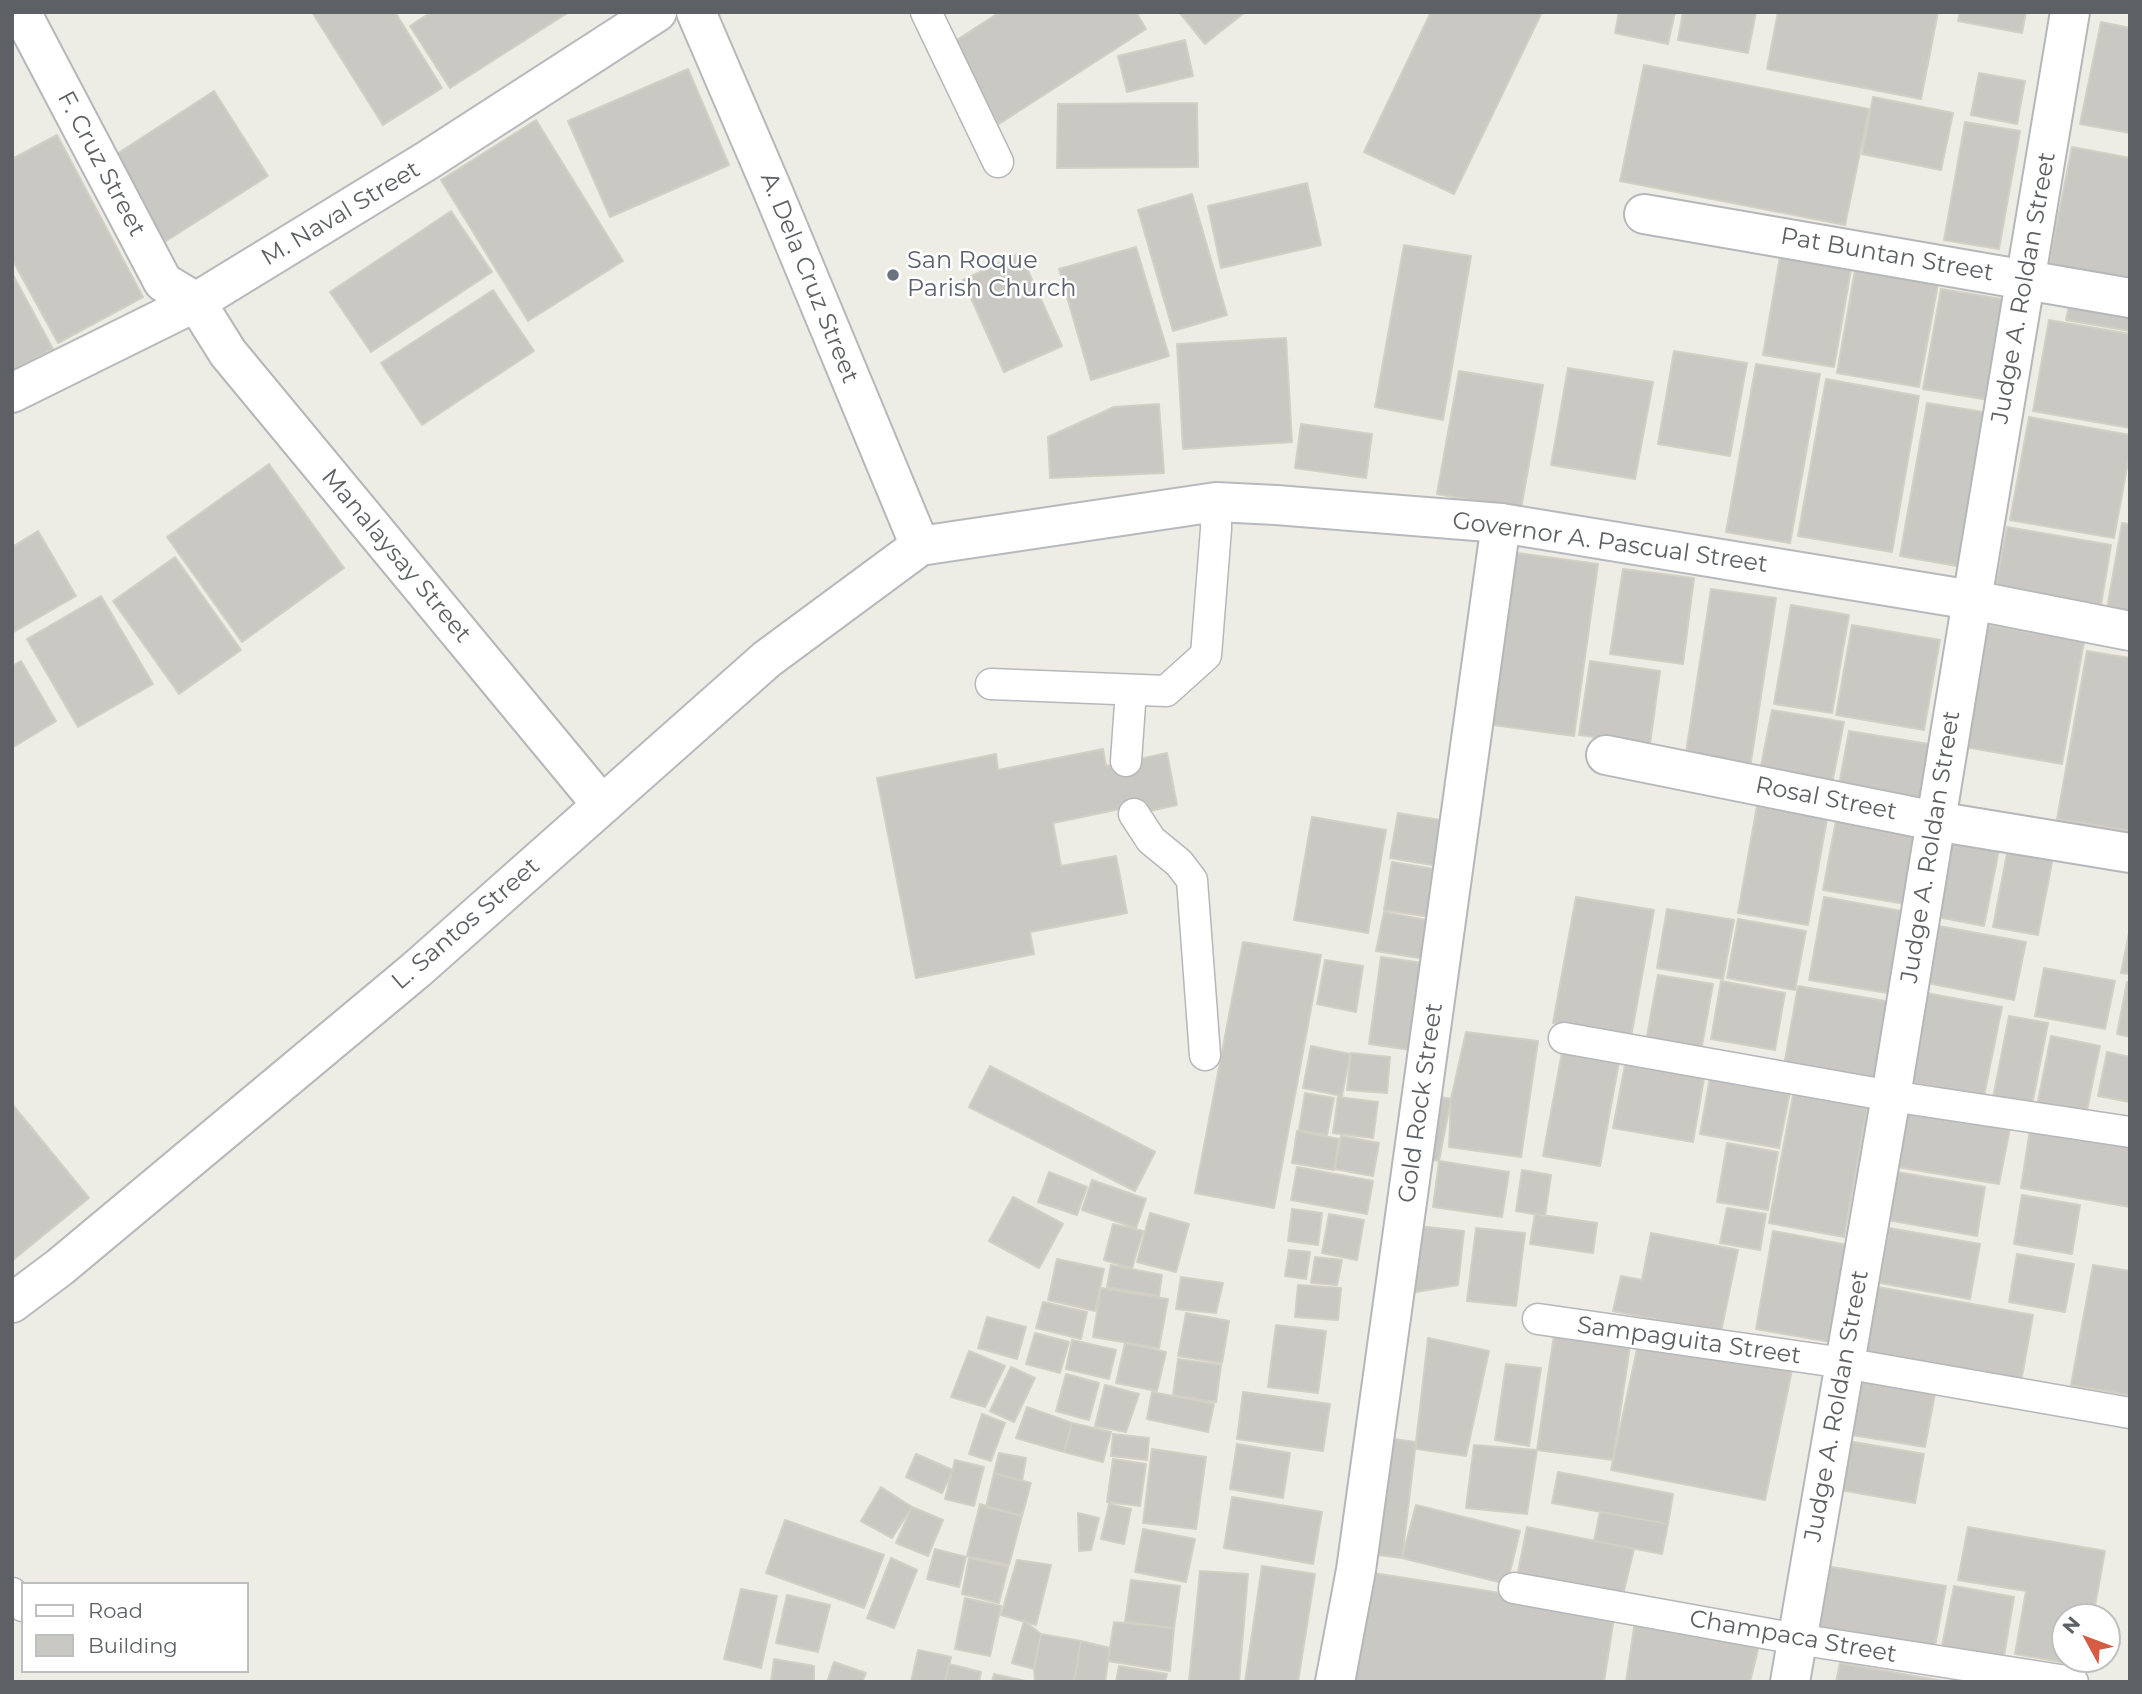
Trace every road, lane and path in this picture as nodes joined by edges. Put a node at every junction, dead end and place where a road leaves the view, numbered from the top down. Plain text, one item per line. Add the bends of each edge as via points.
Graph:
1 (22, 12) edge
2 (657, 12) edge
3 (696, 12) edge
4 (926, 12) edge
5 (2070, 12) edge
6 (998, 162) dead end
7 (1644, 214) dead end
8 (2025, 278) junction
9 (2130, 298) edge
10 (196, 302) junction
11 (12, 394) edge
12 (1216, 502) junction
13 (1501, 523) junction
14 (920, 546) junction
15 (1972, 600) junction
16 (2130, 631) edge
17 (991, 684) dead end
18 (1131, 690) junction
19 (1606, 755) dead end
20 (1126, 761) dead end
21 (602, 806) junction
22 (1134, 814) dead end
23 (1935, 821) junction
24 (2130, 853) edge
25 (1564, 1038) dead end
26 (1205, 1055) dead end
27 (1891, 1096) junction
28 (2130, 1132) edge
29 (12, 1303) edge
30 (1538, 1319) dead end
31 (1843, 1363) junction
32 (2130, 1413) edge
33 (1514, 1588) dead end
34 (1797, 1639) junction
35 (1335, 1682) edge
36 (1790, 1682) edge
37 (2073, 1682) edge

1 - 10 street, F. Cruz Street via 163,282
2 - 10 street, M. Naval Street
3 - 14 street, A. Dela Cruz Street
4 - 6 lane
5 - 8 street, Judge A. Roldan Street
7 - 8 street, Pat Buntan Street
8 - 9 street, Pat Buntan Street
8 - 15 street, Judge A. Roldan Street
10 - 11 street, M. Naval Street
10 - 21 street, Manalaysay Street via 228,352
12 - 13 street, Governor A. Pascual Street
12 - 14 street, Governor A. Pascual Street
12 - 18 lane via 1206,655 1166,691
13 - 15 street, Governor A. Pascual Street
13 - 35 street, Gold Rock Street via 1356,1570
14 - 21 street, L. Santos Street via 767,659
15 - 16 street, Governor A. Pascual Street
15 - 23 street, Judge A. Roldan Street
17 - 18 lane
18 - 20 lane
19 - 23 street, Rosal Street
21 - 29 street, L. Santos Street via 416,970
22 - 26 lane via 1151,840 1192,880
23 - 24 street, Rosal Street
23 - 27 street, Judge A. Roldan Street
25 - 27 lane
27 - 28 lane
27 - 31 street, Judge A. Roldan Street
30 - 31 lane, Sampaguita Street
31 - 32 lane, Sampaguita Street
31 - 34 street, Judge A. Roldan Street
33 - 34 lane, Champaca Street
34 - 36 street, Judge A. Roldan Street
34 - 37 lane, Champaca Street

